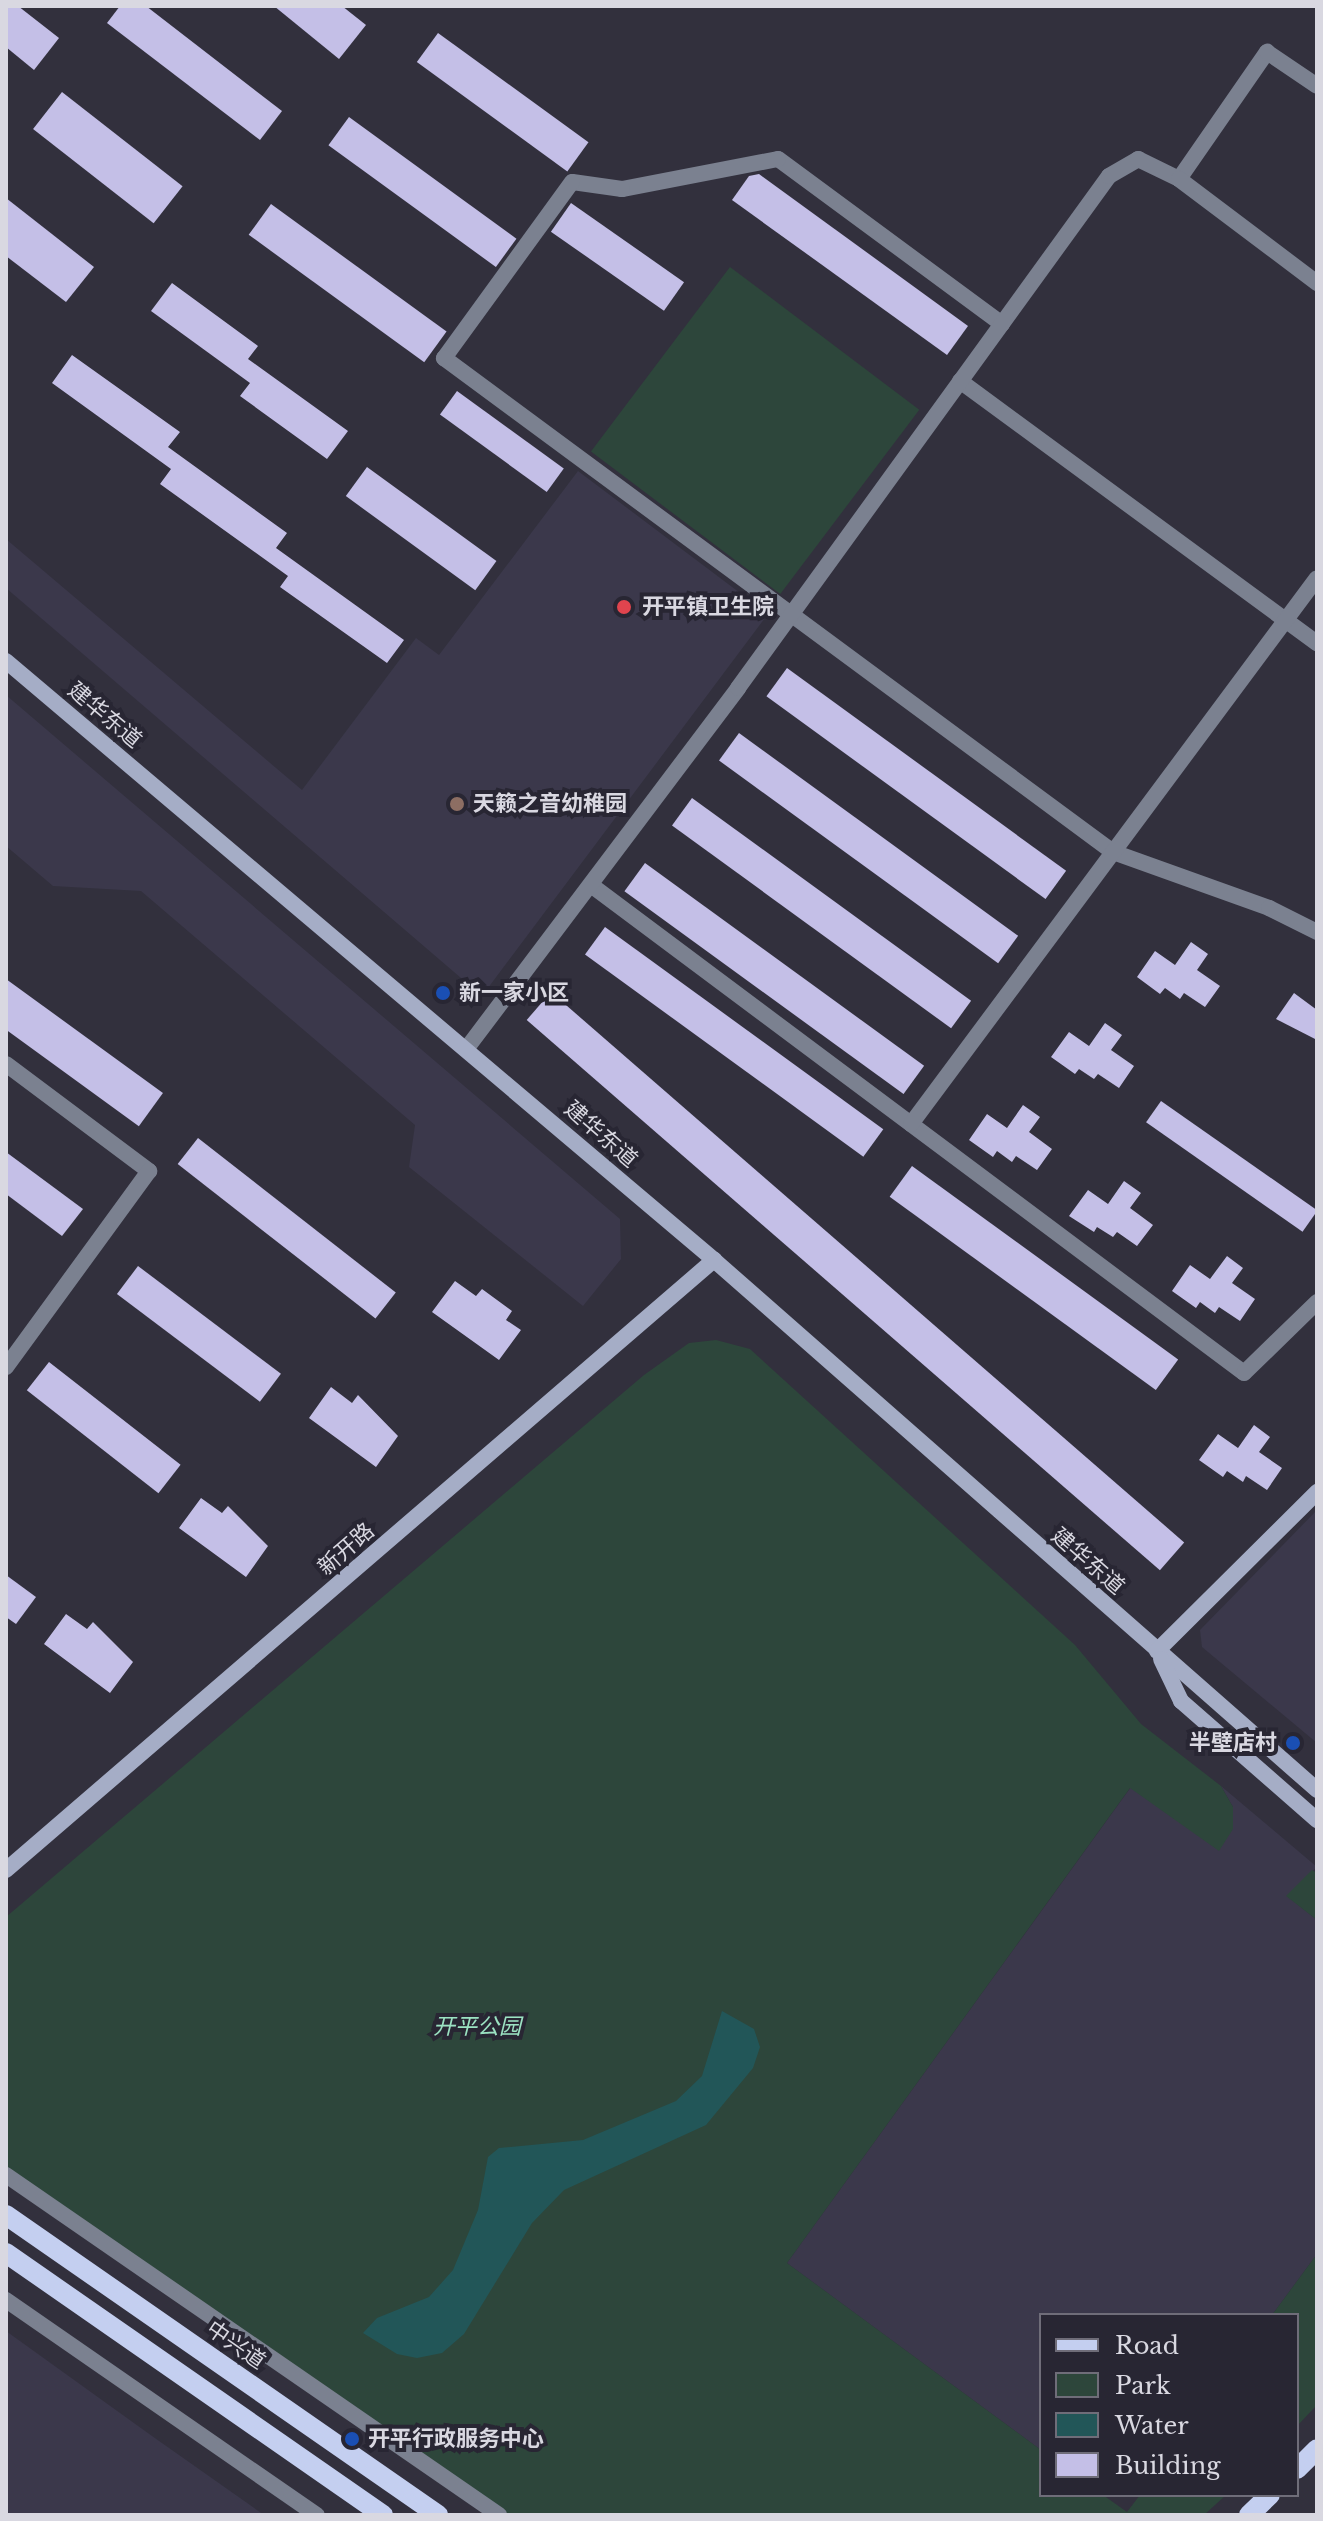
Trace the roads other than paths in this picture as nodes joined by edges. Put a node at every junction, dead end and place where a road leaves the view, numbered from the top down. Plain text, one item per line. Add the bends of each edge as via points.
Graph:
1 (1317, 86) edge
2 (1179, 179) junction
3 (1317, 283) edge
4 (1002, 324) junction
5 (960, 381) junction
6 (1317, 578) edge
7 (789, 612) junction
8 (1286, 620) junction
9 (1317, 643) edge
10 (6, 661) edge
11 (1113, 852) junction
12 (591, 885) junction
13 (1317, 932) edge
14 (467, 1048) junction
15 (6, 1064) edge
16 (911, 1124) junction
17 (714, 1260) junction
18 (1317, 1302) edge
19 (6, 1367) edge
20 (1317, 1492) edge
21 (1157, 1651) junction
22 (1317, 1790) edge
23 (1317, 1820) edge
24 (6, 1870) edge
25 (6, 2175) edge
26 (6, 2215) edge
27 (6, 2253) edge
28 (6, 2300) edge
29 (1317, 2449) edge
30 (1299, 2467) edge
31 (1268, 2497) edge
32 (317, 2515) edge
33 (383, 2515) edge
34 (438, 2515) edge
35 (499, 2515) edge
36 (1249, 2515) edge

1 - 2 street via 1267,52
2 - 3 street
2 - 4 street via 1138,159 1123,164
4 - 5 street
4 - 7 street via 778,159 622,189 572,182 558,194 444,358
5 - 7 street
5 - 8 street
6 - 8 street
7 - 11 street
7 - 12 street
8 - 9 street
8 - 11 street
10 - 14 main road, 建华东道
11 - 13 street via 1269,908
11 - 16 street
12 - 14 street
12 - 16 street
14 - 17 main road, 建华东道
15 - 19 street via 149,1171
16 - 18 street via 1244,1373
17 - 21 main road, 建华东道
17 - 24 main road, 新开路
20 - 21 main road
21 - 22 main road, 建华东道
21 - 23 main road, 建华东道 via 1181,1701
25 - 35 street
26 - 34 main road, 中兴道
27 - 33 main road
28 - 32 street
29 - 30 main road
31 - 36 main road

